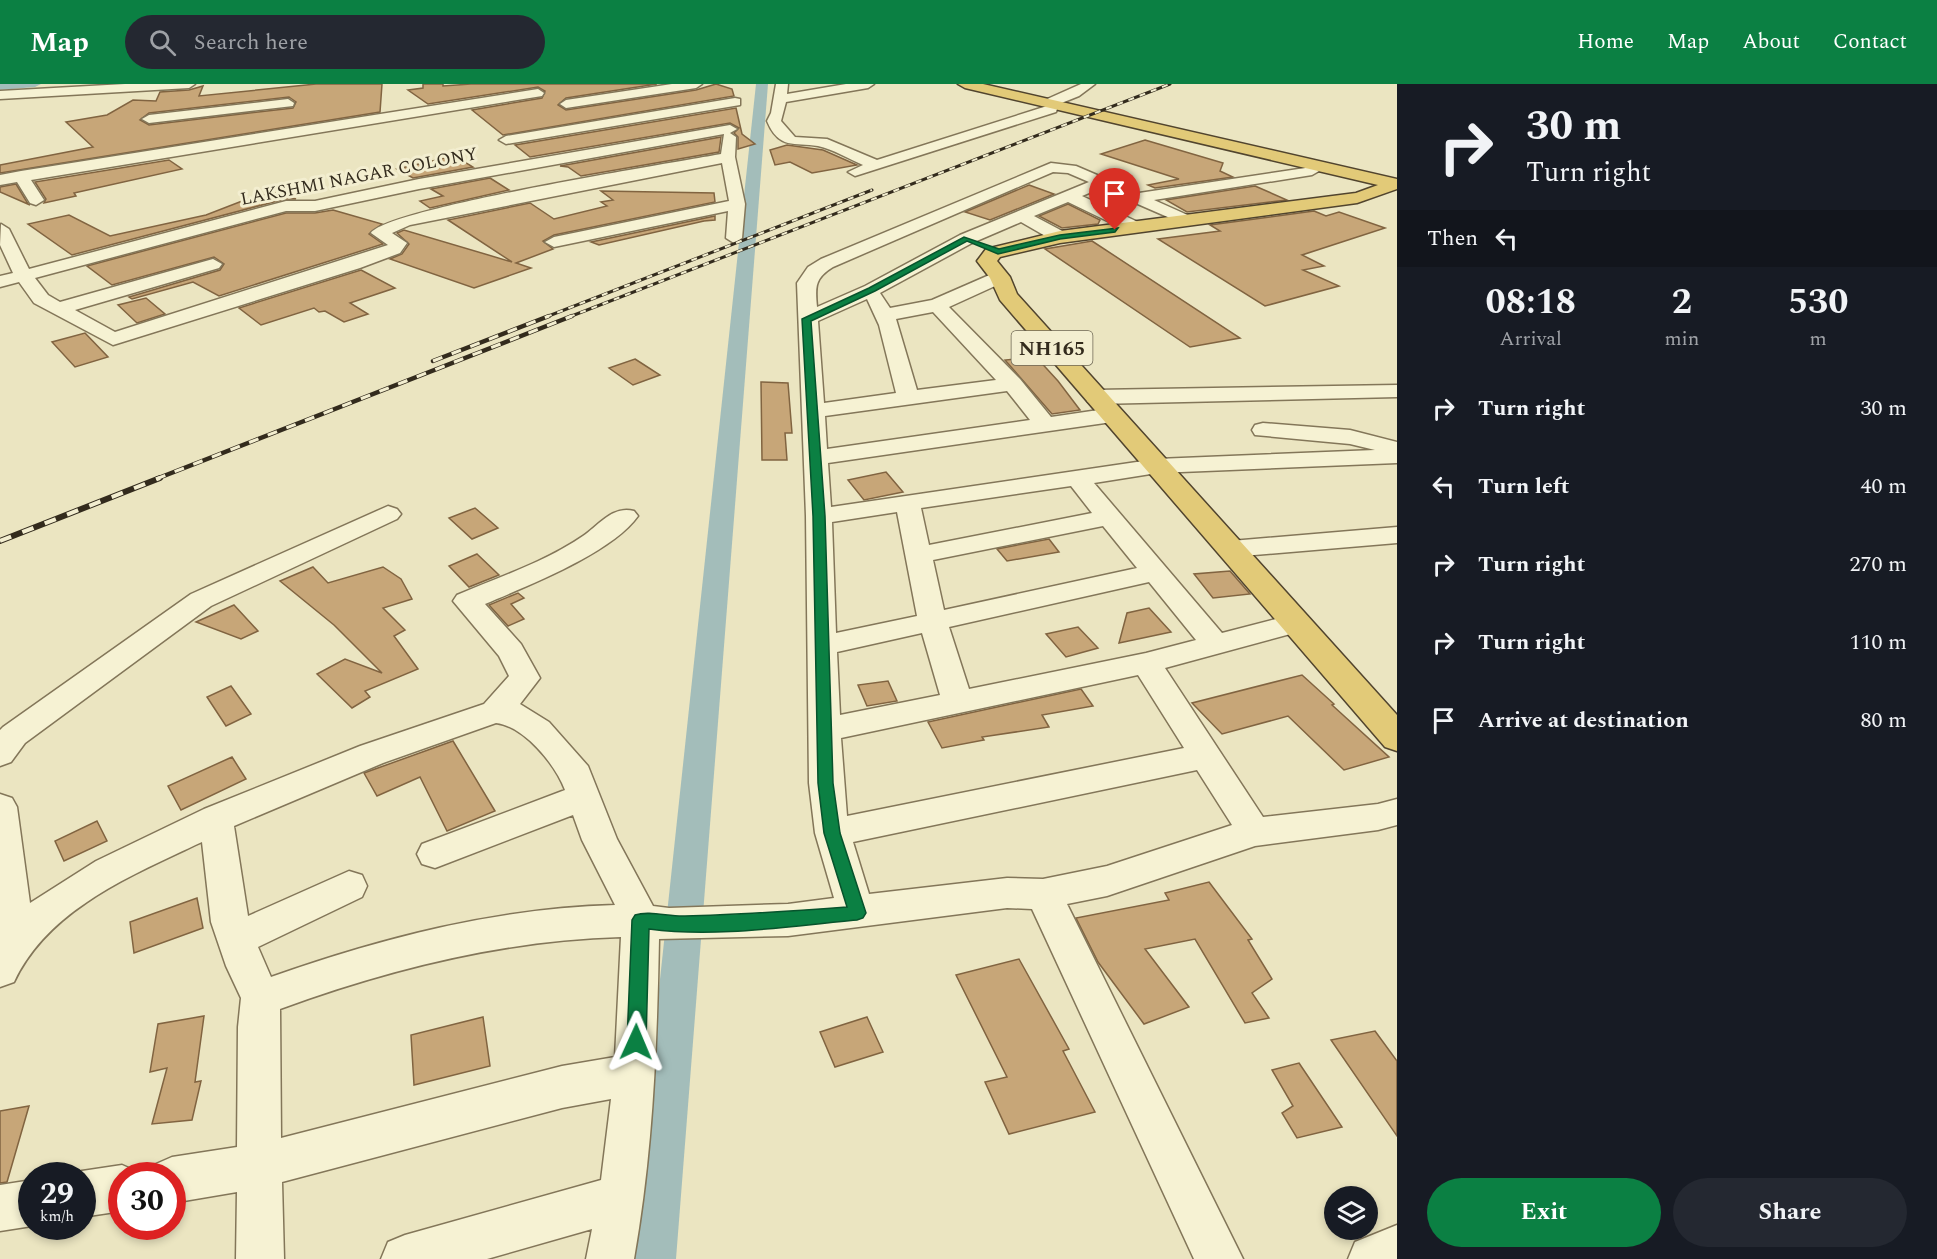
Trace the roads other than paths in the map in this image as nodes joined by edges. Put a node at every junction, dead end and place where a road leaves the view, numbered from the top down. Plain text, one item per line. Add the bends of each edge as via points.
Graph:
1 (189, 84) edge
2 (694, 84) edge
3 (738, 84) edge
4 (782, 84) edge
5 (868, 84) edge
6 (1089, 84) edge
7 (958, 85) edge
8 (538, 93) dead end
9 (0, 95) edge
10 (779, 99) junction
11 (735, 102) junction
12 (566, 104) dead end
13 (1050, 106) junction
14 (149, 119) dead end
15 (730, 129) junction
16 (306, 130) junction
17 (506, 140) dead end
18 (728, 157) junction
19 (878, 166) junction
20 (1312, 171) junction
21 (855, 172) dead end
22 (21, 176) junction
23 (0, 180) edge
24 (1102, 182) junction
25 (1394, 187) edge
26 (1068, 196) junction
27 (1138, 198) junction
28 (36, 200) dead end
29 (736, 204) junction
30 (1020, 215) junction
31 (925, 219) junction
32 (1186, 220) junction
33 (1134, 227) junction
34 (1, 229) edge
35 (1060, 237) junction
36 (734, 238) dead end
37 (966, 238) junction
38 (554, 242) dead end
39 (998, 252) junction
40 (213, 264) dead end
41 (23, 275) junction
42 (1000, 277) junction
43 (0, 282) edge
44 (872, 290) junction
45 (937, 305) junction
46 (57, 309) junction
47 (884, 315) junction
48 (806, 319) junction
49 (1012, 384) junction
50 (1397, 391) edge
51 (908, 396) junction
52 (1096, 397) junction
53 (812, 411) junction
54 (1112, 416) junction
55 (1046, 425) junction
56 (1263, 430) dead end
57 (1397, 449) edge
58 (1397, 456) edge
59 (815, 458) junction
60 (1157, 466) junction
61 (1076, 477) junction
62 (907, 502) junction
63 (388, 514) dead end
64 (625, 516) dead end
65 (819, 516) junction
66 (1110, 517) junction
67 (1397, 535) edge
68 (1231, 549) junction
69 (918, 555) junction
70 (1157, 572) junction
71 (1295, 622) junction
72 (933, 623) junction
73 (1216, 645) junction
74 (822, 646) junction
75 (1146, 663) junction
76 (958, 704) junction
77 (495, 712) junction
78 (824, 730) junction
79 (1397, 738) edge
80 (0, 754) edge
81 (1205, 756) junction
82 (583, 797) junction
83 (0, 807) edge
84 (1397, 812) edge
85 (216, 819) junction
86 (1254, 832) junction
87 (832, 833) junction
88 (435, 854) dead end
89 (350, 886) dead end
90 (1043, 894) junction
91 (857, 913) junction
92 (655, 922) junction
93 (234, 939) junction
94 (8, 955) edge
95 (261, 998) junction
96 (635, 1074) junction
97 (258, 1166) junction
98 (186, 1178) edge
99 (622, 1197) junction
100 (18, 1205) edge
101 (0, 1208) edge
102 (1397, 1249) edge
103 (260, 1259) edge
104 (405, 1259) edge
105 (610, 1259) edge
106 (1219, 1259) edge
107 (1372, 1259) edge

1 - 9 street
2 - 12 street
3 - 11 street
4 - 10 street
5 - 10 street
6 - 13 street
7 - 13 highway
8 - 16 street via 457,100
10 - 19 street via 774,121 789,140 822,142
11 - 15 street
11 - 17 street
13 - 19 street
13 - 20 highway
13 - 25 highway
14 - 16 street via 291,108
15 - 18 street
15 - 41 street, LAKSHMI NAGAR COLONY via 315,206 286,206
16 - 22 street
18 - 29 street
18 - 46 street via 404,221 379,233 398,243 394,249 113,339
19 - 21 street
20 - 25 highway
20 - 27 street
22 - 23 street
22 - 28 street
24 - 26 street
24 - 27 street
24 - 31 street via 1064,167 1051,167
25 - 32 highway via 1357,198
26 - 30 street
26 - 33 street
27 - 32 street
29 - 36 street
29 - 38 street
30 - 35 street
30 - 37 street
31 - 37 street
31 - 48 street via 814,271 806,283
32 - 33 highway
33 - 35 highway
34 - 41 street
35 - 39 highway
37 - 39 street
37 - 44 street
39 - 42 highway, NH165 via 987,261
40 - 46 street
41 - 43 street, LAKSHMI NAGAR COLONY
41 - 46 street via 41,299
42 - 45 street
42 - 52 highway, NH165 via 1007,296
44 - 47 street
44 - 48 street
45 - 47 street
45 - 49 street
47 - 51 street
48 - 53 street
49 - 51 street
49 - 55 street
50 - 52 street
51 - 53 street
52 - 54 highway, NH165
53 - 59 street
54 - 55 street
54 - 60 highway, NH165
55 - 59 street
56 - 57 street via 1350,437
58 - 60 street
59 - 65 street
60 - 61 street
60 - 68 highway, NH165
61 - 62 street
61 - 66 street
62 - 65 street
62 - 69 street
63 - 80 street via 201,600 14,735
64 - 77 street via 590,543 545,568 467,601 511,651 525,678
65 - 74 street
66 - 69 street
66 - 70 street
67 - 68 street
68 - 71 highway, NH165
69 - 72 street
70 - 72 street
70 - 73 street
71 - 73 street
71 - 79 highway, NH165
72 - 74 street
72 - 76 street
73 - 75 street
74 - 78 street
75 - 76 street
75 - 81 street
76 - 78 street
77 - 82 street via 516,714 538,730 568,764
77 - 85 street via 363,757
78 - 87 street
81 - 86 street
81 - 87 street
82 - 88 street
82 - 92 street via 600,840
83 - 94 street
84 - 86 street
85 - 93 street
85 - 94 street via 66,897
86 - 90 street via 1107,881
87 - 91 street
89 - 93 street
90 - 91 street via 1007,893
90 - 106 street
91 - 92 street via 756,922
92 - 95 street via 564,922 446,943 351,966
92 - 96 street
93 - 95 street
95 - 97 street
96 - 97 street via 562,1087
96 - 99 street
97 - 98 street
97 - 103 street
99 - 104 street
99 - 105 street
100 - 101 street
102 - 107 street

